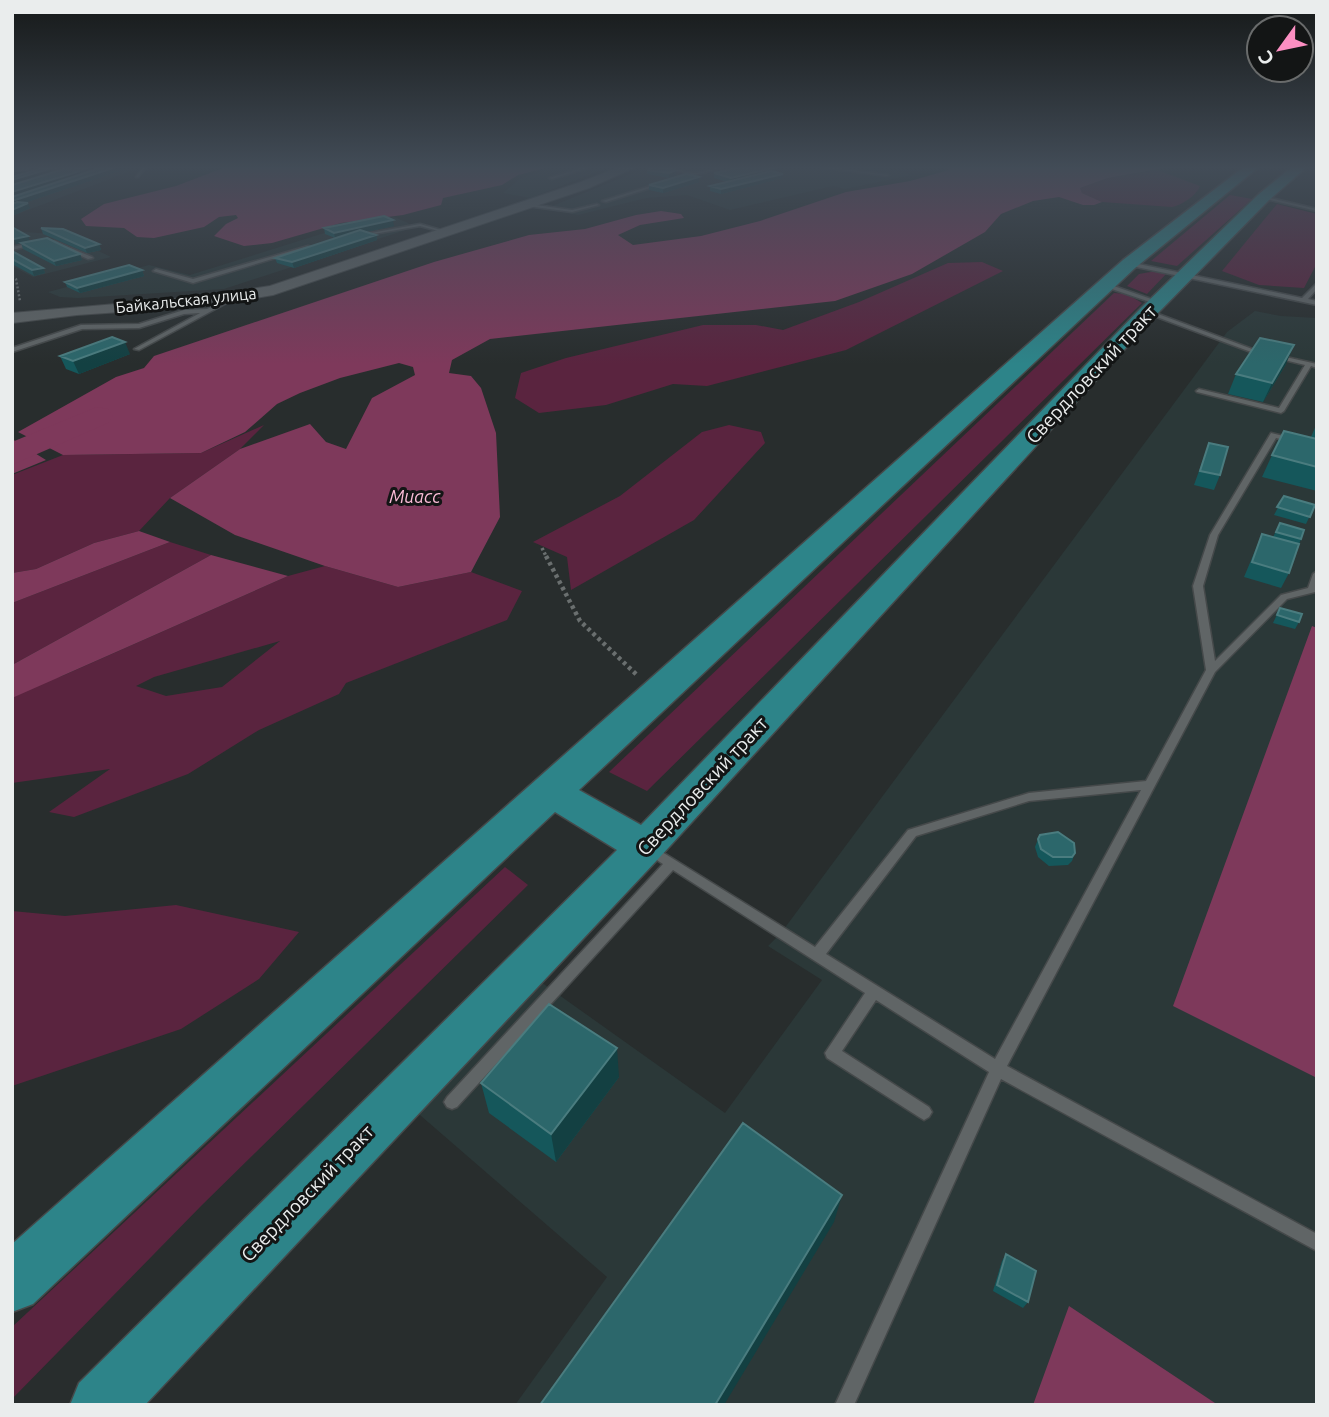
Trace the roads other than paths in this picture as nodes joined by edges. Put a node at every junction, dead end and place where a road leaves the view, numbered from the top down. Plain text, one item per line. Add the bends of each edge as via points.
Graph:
1 (377, 232) edge
2 (446, 232) edge
3 (1168, 232) edge
4 (1228, 232) edge
5 (348, 237) edge
6 (49, 240) edge
7 (37, 243) edge
8 (322, 243) edge
9 (12, 250) edge
10 (23, 258) edge
11 (90, 258) dead end
12 (1129, 264) junction
13 (156, 271) dead end
14 (1186, 274) junction
15 (1105, 285) junction
16 (1317, 285) edge
17 (231, 299) junction
18 (1304, 300) junction
19 (1317, 303) edge
20 (1153, 307) junction
21 (208, 311) junction
22 (17, 317) edge
23 (137, 349) dead end
24 (12, 350) edge
25 (1313, 365) edge
26 (1199, 391) dead end
27 (1317, 446) edge
28 (1317, 573) edge
29 (1211, 670) junction
30 (1149, 785) junction
31 (552, 792) junction
32 (658, 855) junction
33 (816, 956) junction
34 (874, 992) junction
35 (998, 1069) junction
36 (452, 1102) dead end
37 (924, 1112) dead end
38 (1317, 1243) edge
39 (12, 1283) edge
40 (101, 1405) edge
41 (844, 1405) edge

1 - 5 lane
2 - 17 street, Байкальская улица via 274,290
3 - 12 main road
4 - 14 main road, Свердловский тракт
6 - 11 lane
7 - 9 lane
8 - 13 lane via 193,281
9 - 10 lane
12 - 14 lane
12 - 15 main road
14 - 18 lane
14 - 20 main road, Свердловский тракт
15 - 20 lane
15 - 31 main road
16 - 18 lane
17 - 21 lane
17 - 22 street, Байкальская улица
18 - 19 lane
20 - 25 lane via 1253,351
20 - 32 main road, Свердловский тракт
21 - 23 lane
21 - 24 lane via 184,312 139,326 80,327
25 - 26 lane via 1281,411
27 - 29 lane via 1274,435 1214,535 1198,586
28 - 29 lane via 1312,590 1284,597
29 - 30 lane
30 - 33 lane via 1029,797 912,833
30 - 35 lane
31 - 32 main road
31 - 39 main road
32 - 33 lane
32 - 36 lane
32 - 40 main road, Свердловский тракт
33 - 34 lane
34 - 35 lane
34 - 37 lane via 832,1053
35 - 38 lane
35 - 41 lane

